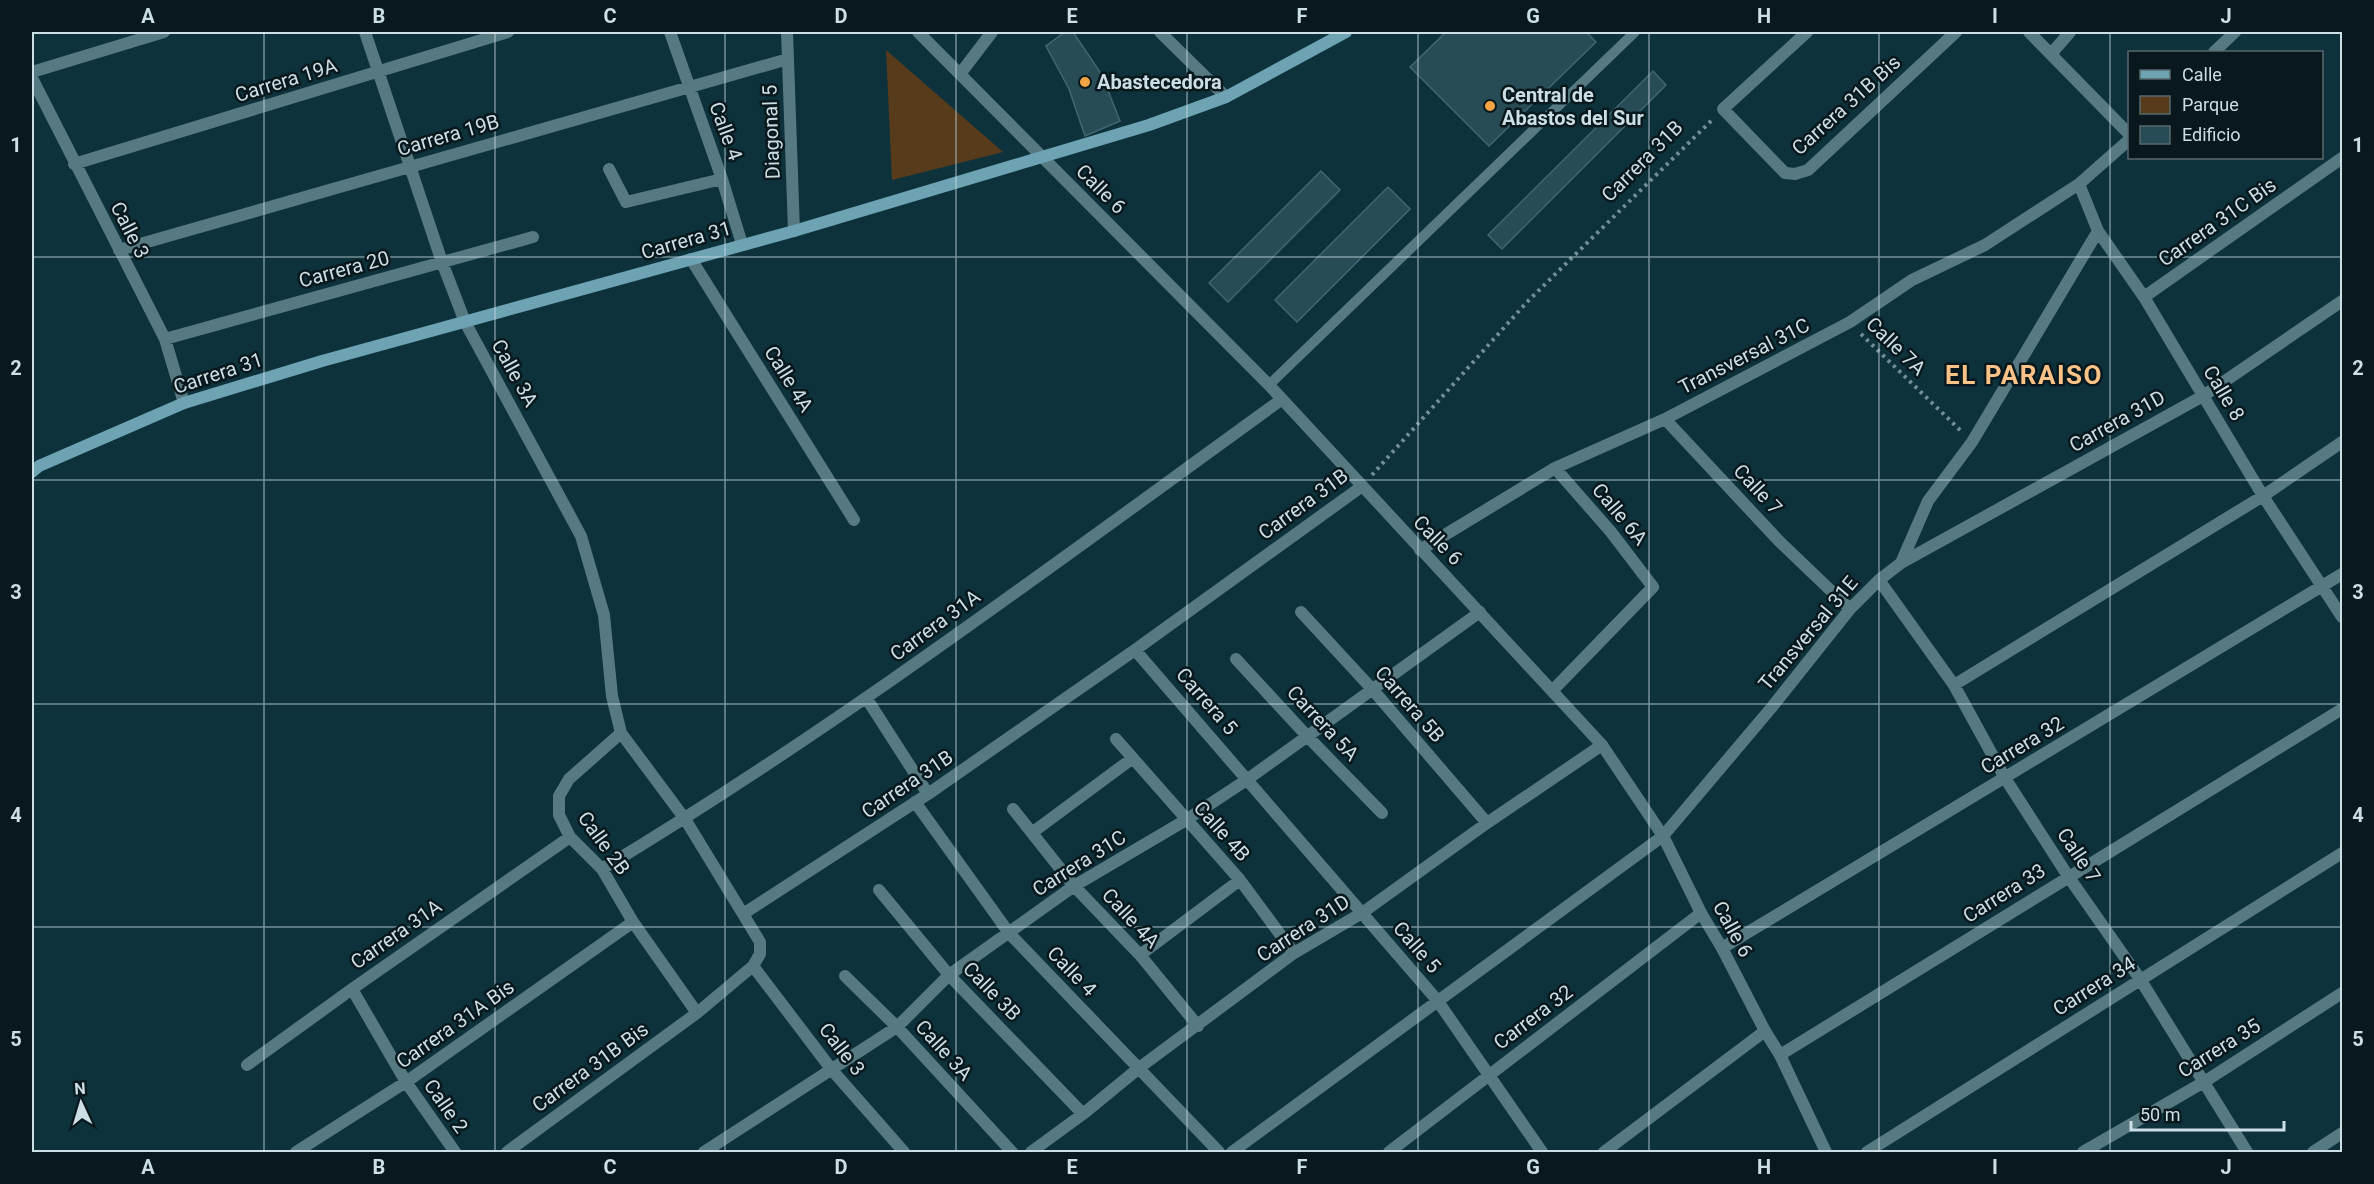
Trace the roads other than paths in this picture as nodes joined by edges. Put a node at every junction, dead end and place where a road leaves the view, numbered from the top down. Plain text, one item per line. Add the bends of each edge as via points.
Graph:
1 (164, 32) edge
2 (364, 32) edge
3 (508, 32) edge
4 (670, 32) edge
5 (787, 32) edge
6 (918, 32) edge
7 (992, 32) edge
8 (1160, 32) edge
9 (1344, 32) edge
10 (1635, 32) edge
11 (1807, 32) edge
12 (1956, 32) edge
13 (2029, 32) edge
14 (2070, 32) edge
15 (2235, 32) edge
16 (2215, 51) edge
17 (2051, 54) junction
18 (788, 58) junction
19 (32, 72) edge
20 (378, 72) junction
21 (960, 74) junction
22 (32, 78) edge
23 (689, 87) junction
24 (1226, 97) junction
25 (2128, 135) edge
26 (2128, 139) edge
27 (1040, 156) junction
28 (2343, 158) edge
29 (74, 164) junction
30 (410, 167) junction
31 (609, 169) dead end
32 (722, 179) junction
33 (2079, 184) junction
34 (794, 231) junction
35 (2098, 231) junction
36 (533, 237) dead end
37 (741, 244) junction
38 (119, 250) junction
39 (691, 258) junction
40 (442, 262) junction
41 (2144, 297) junction
42 (2343, 301) edge
43 (465, 322) junction
44 (165, 339) junction
45 (1269, 385) junction
46 (2203, 396) junction
47 (1281, 400) junction
48 (184, 404) junction
49 (1665, 419) junction
50 (2343, 442) edge
51 (1555, 468) junction
52 (32, 472) edge
53 (1361, 487) junction
54 (2263, 496) junction
55 (854, 520) dead end
56 (1420, 550) junction
57 (1901, 563) junction
58 (2343, 574) edge
59 (1879, 580) junction
60 (2323, 586) junction
61 (1850, 609) junction
62 (1301, 612) dead end
63 (1480, 612) junction
64 (2343, 617) edge
65 (1136, 650) junction
66 (1236, 659) dead end
67 (1954, 685) junction
68 (1373, 690) junction
69 (1553, 690) junction
70 (867, 699) junction
71 (2343, 708) edge
72 (621, 733) junction
73 (1307, 736) junction
74 (1116, 739) dead end
75 (1602, 745) junction
76 (1133, 758) junction
77 (2005, 778) junction
78 (1248, 779) junction
79 (928, 794) junction
80 (915, 802) junction
81 (1013, 809) dead end
82 (1382, 813) dead end
83 (685, 819) junction
84 (1186, 820) junction
85 (1487, 823) junction
86 (1033, 832) junction
87 (1663, 836) junction
88 (570, 837) junction
89 (2343, 853) edge
90 (602, 869) junction
91 (2068, 876) junction
92 (1240, 880) junction
93 (1074, 885) junction
94 (879, 890) dead end
95 (1362, 913) junction
96 (1701, 913) junction
97 (743, 914) junction
98 (633, 922) junction
99 (1009, 933) junction
100 (1722, 948) junction
101 (1294, 953) junction
102 (1140, 955) junction
103 (753, 966) junction
104 (949, 975) junction
105 (845, 976) dead end
106 (2140, 979) junction
107 (352, 988) junction
108 (2343, 993) edge
109 (1437, 1000) junction
110 (697, 1013) junction
111 (1198, 1026) junction
112 (897, 1027) junction
113 (1765, 1031) junction
114 (1780, 1055) junction
115 (247, 1065) dead end
116 (1139, 1068) junction
117 (832, 1070) junction
118 (1488, 1075) junction
119 (406, 1082) junction
120 (2204, 1082) junction
121 (1083, 1114) junction
122 (2343, 1133) edge
123 (296, 1152) edge
124 (455, 1152) edge
125 (507, 1152) edge
126 (704, 1152) edge
127 (904, 1152) edge
128 (1012, 1152) edge
129 (1031, 1152) edge
130 (1219, 1152) edge
131 (1232, 1152) edge
132 (1389, 1152) edge
133 (1542, 1152) edge
134 (1604, 1152) edge
135 (1826, 1152) edge
136 (1868, 1152) edge
137 (2082, 1152) edge
138 (2247, 1152) edge
139 (2313, 1152) edge

1 - 19 street
2 - 20 street, Calle 3A
3 - 20 street, Carrera 19A
4 - 23 street, Calle 4
5 - 18 street, Diagonal 5
6 - 21 street, Calle 6
7 - 21 street
8 - 24 street
9 - 24 main road, Carrera 31
10 - 45 lane
11 - 12 street, Carrera 31B Bis via 1723,109 1785,173 1808,170
13 - 17 street
14 - 17 street
15 - 16 street
17 - 25 street
18 - 23 street, Carrera 19B
18 - 34 street, Diagonal 5
20 - 29 street, Carrera 19A
20 - 30 street, Calle 3A
21 - 27 street, Calle 6
22 - 29 street, Calle 3
23 - 30 street, Carrera 19B
23 - 32 street, Calle 4
24 - 27 main road, Carrera 31 via 1149,125
26 - 33 street
27 - 34 main road, Carrera 31
27 - 45 street, Calle 6
28 - 41 street, Carrera 31C Bis
29 - 38 street, Calle 3
30 - 38 street, Carrera 19B
30 - 40 street, Calle 3A
31 - 32 street via 626,202
32 - 37 street, Calle 4
33 - 35 street, Calle 8
33 - 49 street, Transversal 31C via 1985,245 1912,280 1850,322
34 - 37 main road, Carrera 31
35 - 41 street, Calle 8
35 - 57 street, Transversal 31E via 1972,442 1928,501
36 - 40 street, Carrera 20
37 - 39 main road, Carrera 31
38 - 44 street, Calle 3
39 - 43 main road, Carrera 31
39 - 55 street, Calle 4A
40 - 43 street, Calle 3A
40 - 44 street, Carrera 20
41 - 46 street, Calle 8
42 - 46 street, Carrera 31D
43 - 48 main road, Carrera 31
43 - 72 street, Calle 3A via 581,536 604,615 612,696
44 - 48 street, Calle 3
45 - 47 street, Calle 6
46 - 54 street, Calle 8
46 - 57 street, Carrera 31D
47 - 53 street, Calle 6
47 - 70 street, Carrera 31A
48 - 52 main road, Carrera 31
49 - 51 street, Transversal 31C
49 - 61 street, Calle 7 via 1779,541
50 - 54 street
51 - 56 street, Transversal 31C
51 - 69 street, Calle 6A via 1653,587
53 - 56 street, Calle 6
53 - 65 street, Carrera 31B
54 - 60 street, Calle 8
54 - 67 street
56 - 63 street, Calle 6
57 - 59 street, Transversal 31E
58 - 60 street, Carrera 32
59 - 61 street, Transversal 31E
59 - 67 street, Calle 7
60 - 64 street, Calle 8
60 - 77 street, Carrera 32
61 - 87 street, Transversal 31E
62 - 68 street, Carrera 5B
63 - 68 street, Carrera 31C
63 - 69 street, Calle 6
65 - 78 street, Carrera 5
65 - 79 street, Carrera 31B
66 - 73 street, Carrera 5A
67 - 77 street, Calle 7
68 - 73 street, Carrera 31C
68 - 85 street, Carrera 5B
69 - 75 street, Calle 6
70 - 79 street
70 - 83 street, Carrera 31A
71 - 91 street, Carrera 33
72 - 83 street
72 - 88 street, Calle 2B via 569,779 560,796 560,815
73 - 78 street, Carrera 31C
73 - 82 street, Carrera 5A
74 - 76 street, Calle 4B
75 - 85 street, Carrera 31D
75 - 87 street, Calle 6
76 - 84 street, Calle 4B
76 - 86 street
77 - 91 street, Calle 7
77 - 100 street, Carrera 32
78 - 84 street, Carrera 31C
78 - 95 street, Calle 5
79 - 80 street, Carrera 31B
80 - 97 street, Carrera 31B
80 - 99 street, Calle 4
81 - 86 street, Calle 4A
83 - 90 street, Carrera 31A
83 - 97 street
84 - 92 street, Calle 4B
84 - 93 street, Carrera 31C
85 - 95 street, Carrera 31D
86 - 93 street, Calle 4A
87 - 96 street, Calle 6
87 - 109 street
88 - 90 street, Calle 2B
88 - 107 street, Carrera 31A
89 - 106 street, Carrera 34
90 - 98 street, Calle 2B
91 - 106 street, Calle 7
91 - 114 street, Carrera 33
92 - 101 street, Calle 4B
92 - 102 street
93 - 99 street, Carrera 31C
93 - 102 street, Calle 4A
94 - 104 street, Calle 3B
95 - 101 street, Carrera 31D
95 - 109 street, Calle 5
96 - 100 street, Calle 6
96 - 118 street, Carrera 32
97 - 103 street via 760,942 760,954
98 - 110 street, Calle 2B
98 - 119 street, Carrera 31A Bis
99 - 104 street, Carrera 31C
99 - 116 street, Calle 4
100 - 113 street, Calle 6
101 - 111 street, Carrera 31D
102 - 111 street, Calle 4A
103 - 110 street, Carrera 31B Bis
103 - 117 street, Calle 3
104 - 112 street, Carrera 31C
104 - 121 street, Calle 3B
105 - 112 street, Calle 3A
106 - 120 street, Calle 7
106 - 136 street, Carrera 34
107 - 115 street, Carrera 31A
107 - 119 street, Calle 2
108 - 120 street, Carrera 35
109 - 118 street, Calle 5
109 - 131 street
110 - 125 street, Carrera 31B Bis
111 - 116 street, Carrera 31D
112 - 117 street, Carrera 31C
112 - 128 street, Calle 3A
113 - 114 street, Calle 6
113 - 134 street
114 - 135 street, Calle 6
116 - 121 street, Carrera 31D
116 - 130 street, Calle 4
117 - 126 street, Carrera 31C
117 - 127 street, Calle 3
118 - 132 street, Carrera 32
118 - 133 street, Calle 5
119 - 123 street, Carrera 31A Bis
119 - 124 street, Calle 2
120 - 137 street, Carrera 35
120 - 138 street, Calle 7
121 - 129 street, Carrera 31D
122 - 139 street

